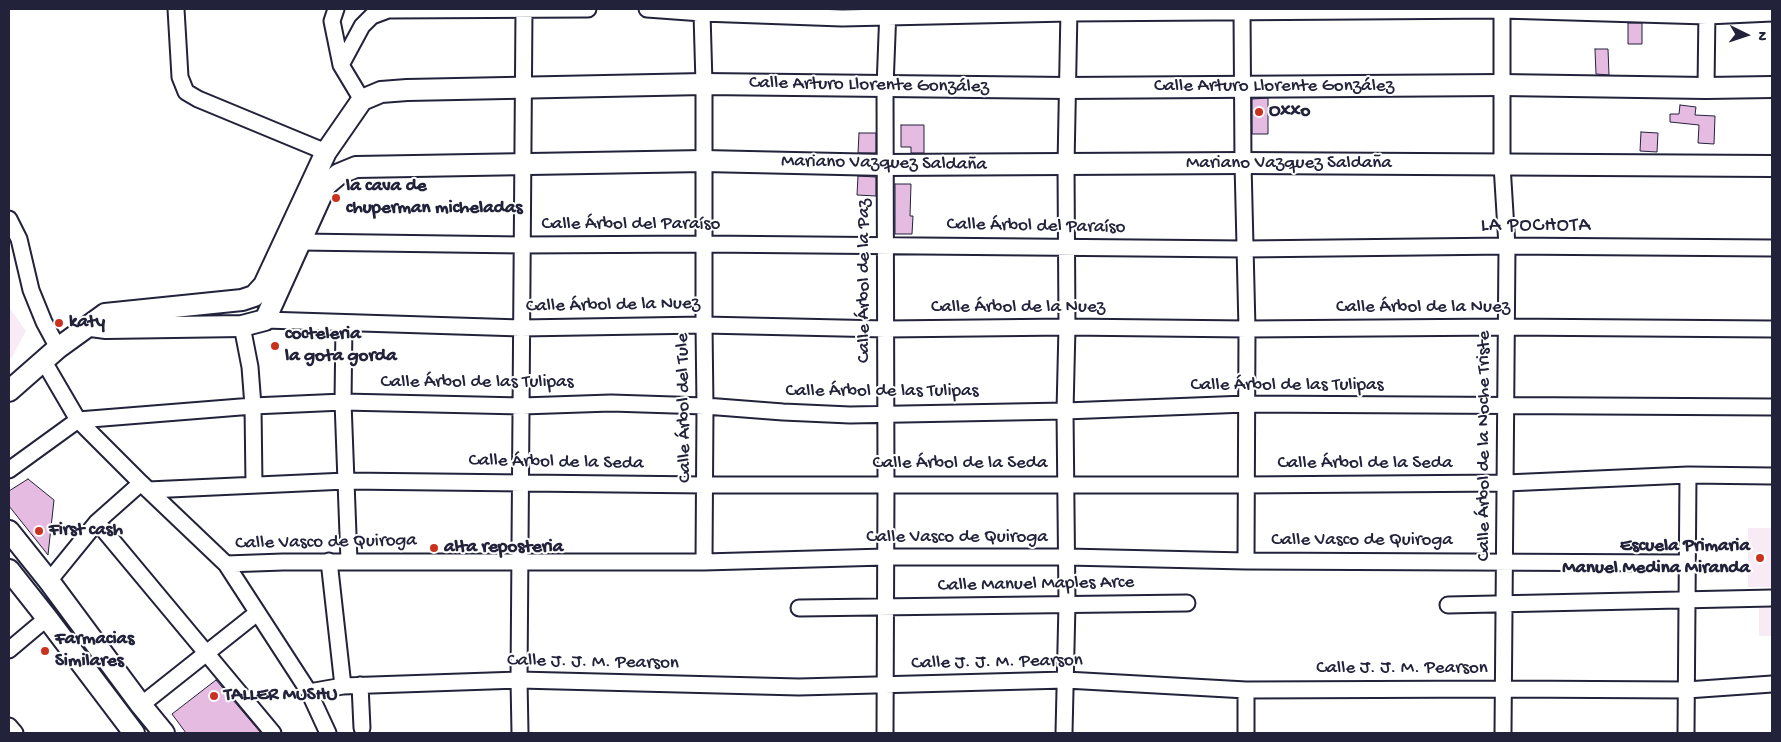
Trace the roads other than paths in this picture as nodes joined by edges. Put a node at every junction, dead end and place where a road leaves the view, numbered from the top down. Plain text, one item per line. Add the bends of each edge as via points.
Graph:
1 (176, 9) edge
2 (524, 9) edge
3 (588, 9) edge
4 (647, 9) edge
5 (1502, 9) edge
6 (1242, 10) edge
7 (1069, 11) edge
8 (1707, 12) edge
9 (702, 13) junction
10 (888, 13) edge
11 (1772, 13) edge
12 (334, 15) edge
13 (341, 65) junction
14 (704, 84) junction
15 (1502, 85) junction
16 (885, 86) junction
17 (1243, 87) junction
18 (1772, 87) edge
19 (523, 88) junction
20 (1067, 88) junction
21 (1706, 88) junction
22 (362, 100) junction
23 (326, 152) junction
24 (704, 161) junction
25 (1243, 163) junction
26 (885, 165) junction
27 (1066, 165) junction
28 (1502, 165) junction
29 (523, 166) junction
30 (1772, 166) edge
31 (9, 219) edge
32 (300, 242) junction
33 (705, 244) junction
34 (522, 245) junction
35 (885, 245) junction
36 (1507, 246) junction
37 (1067, 247) junction
38 (1772, 248) edge
39 (1245, 249) junction
40 (265, 320) junction
41 (344, 323) junction
42 (704, 325) junction
43 (91, 326) junction
44 (242, 326) junction
45 (1067, 327) junction
46 (1505, 327) junction
47 (522, 328) junction
48 (886, 329) junction
49 (1247, 329) junction
50 (1772, 329) edge
51 (50, 354) junction
52 (9, 391) edge
53 (343, 402) junction
54 (1246, 404) junction
55 (253, 406) junction
56 (522, 406) junction
57 (705, 406) junction
58 (1506, 406) junction
59 (1772, 407) edge
60 (1065, 411) junction
61 (886, 414) junction
62 (78, 420) junction
63 (9, 470) edge
64 (1688, 475) junction
65 (1772, 476) edge
66 (346, 481) junction
67 (520, 483) junction
68 (1506, 483) junction
69 (886, 484) junction
70 (1066, 484) junction
71 (254, 485) junction
72 (706, 485) junction
73 (1245, 485) junction
74 (145, 486) junction
75 (98, 522) junction
76 (9, 531) edge
77 (885, 557) junction
78 (1067, 557) junction
79 (349, 561) junction
80 (1246, 561) junction
81 (329, 562) junction
82 (520, 562) junction
83 (704, 562) junction
84 (1504, 562) junction
85 (1687, 563) junction
86 (226, 564) junction
87 (9, 570) edge
88 (49, 580) junction
89 (1772, 598) edge
90 (1688, 599) junction
91 (1187, 603) dead end
92 (1067, 604) junction
93 (1448, 604) dead end
94 (1503, 604) junction
95 (885, 606) junction
96 (799, 608) dead end
97 (257, 613) junction
98 (47, 618) junction
99 (9, 650) edge
100 (208, 653) junction
101 (518, 680) junction
102 (1066, 680) junction
103 (1772, 684) edge
104 (360, 685) junction
105 (885, 685) junction
106 (344, 686) junction
107 (1503, 688) junction
108 (1246, 690) junction
109 (1687, 690) junction
110 (309, 692) junction
111 (141, 705) junction
112 (9, 726) edge
113 (362, 728) dead end
114 (15, 733) edge
115 (134, 733) edge
116 (164, 733) edge
117 (273, 733) edge
118 (328, 733) edge
119 (520, 733) edge
120 (885, 733) edge
121 (1064, 733) edge
122 (1246, 733) edge
123 (1503, 733) edge
124 (1686, 733) edge

1 - 23 street via 180,77 186,92
2 - 3 street
2 - 13 street via 388,10 372,16 362,26
2 - 19 street
4 - 9 street
5 - 6 street
5 - 8 street
5 - 15 street, Calle Árbol de la Noche Triste
6 - 7 street
6 - 17 street
7 - 10 street
7 - 20 street
8 - 11 street
8 - 21 street
9 - 10 street via 842,18
9 - 14 street, Calle Árbol del Tule
10 - 16 street, Calle Árbol de la Paz
12 - 13 street
13 - 22 street
14 - 16 street, Calle Arturo Llorente González
14 - 19 street, Calle Arturo Llorente González
14 - 24 street, Calle Árbol del Tule
15 - 17 street, Calle Arturo Llorente González
15 - 21 street, Calle Arturo Llorente González
15 - 28 street, Calle Árbol de la Noche Triste
16 - 20 street, Calle Arturo Llorente González
16 - 26 street, Calle Árbol de la Paz
17 - 20 street, Calle Arturo Llorente González
17 - 25 street
18 - 21 street, Calle Arturo Llorente González
19 - 22 street, Calle Arturo Llorente González via 380,92
19 - 29 street
20 - 27 street
22 - 23 street
23 - 43 street via 264,285 254,296 242,300 105,314
24 - 26 street, Mariano Vazquez Saldaña
24 - 29 street, Mariano Vazquez Saldaña
24 - 33 street, Calle Árbol del Tule
25 - 27 street, Mariano Vazquez Saldaña
25 - 28 street, Mariano Vazquez Saldaña
25 - 39 street
26 - 27 street, Mariano Vazquez Saldaña
26 - 35 street, Calle Árbol de la Paz
27 - 37 street
28 - 30 street, Mariano Vazquez Saldaña
28 - 36 street, Calle Árbol de la Noche Triste
29 - 32 street, Mariano Vazquez Saldaña via 356,168 339,174 326,185
29 - 34 street
31 - 51 street via 19,239 31,290 44,322
32 - 34 street, Calle Árbol del Paraíso
32 - 40 street, Mariano Vazquez Saldaña
33 - 34 street, Calle Árbol del Paraíso
33 - 35 street, Calle Árbol del Paraíso
33 - 42 street, Calle Árbol del Tule
34 - 47 street
35 - 37 street, Calle Árbol del Paraíso
35 - 48 street, Calle Árbol de la Paz
36 - 38 street, Calle Árbol del Paraíso
36 - 39 street, Calle Árbol del Paraíso
36 - 46 street, Calle Árbol de la Noche Triste
37 - 39 street, Calle Árbol del Paraíso
37 - 45 street
39 - 49 street
40 - 41 street, Calle Árbol de la Nuez
40 - 44 street
41 - 47 street, Calle Árbol de la Nuez
41 - 53 street
42 - 47 street, Calle Árbol de la Nuez
42 - 48 street, Calle Árbol de la Nuez
42 - 57 street, Calle Árbol del Tule
43 - 44 street
43 - 51 street
44 - 55 street
45 - 48 street, Calle Árbol de la Nuez
45 - 49 street, Calle Árbol de la Nuez
45 - 60 street
46 - 49 street, Calle Árbol de la Nuez
46 - 50 street, Calle Árbol de la Nuez
46 - 58 street, Calle Árbol de la Noche Triste
47 - 56 street
48 - 61 street, Calle Árbol de la Paz
49 - 54 street
51 - 52 street
51 - 62 street
53 - 55 street, Calle Árbol de las Tulipas
53 - 56 street, Calle Árbol de las Tulipas
53 - 66 street
54 - 58 street, Calle Árbol de las Tulipas
54 - 60 street, Calle Árbol de las Tulipas
54 - 73 street
55 - 62 street, Calle Árbol de las Tulipas
55 - 71 street
56 - 57 street, Calle Árbol de las Tulipas via 611,403
56 - 67 street
57 - 61 street, Calle Árbol de las Tulipas via 850,415
57 - 72 street, Calle Árbol del Tule
58 - 59 street, Calle Árbol de las Tulipas
58 - 68 street, Calle Árbol de la Noche Triste
60 - 61 street, Calle Árbol de las Tulipas
60 - 70 street
61 - 69 street, Calle Árbol de la Paz
62 - 63 street
62 - 74 street
64 - 65 street, Calle Árbol de la Seda
64 - 68 street, Calle Árbol de la Seda
64 - 85 street
66 - 67 street, Calle Árbol de la Seda
66 - 71 street, Calle Árbol de la Seda
66 - 79 street
67 - 72 street, Calle Árbol de la Seda
67 - 82 street
68 - 73 street, Calle Árbol de la Seda
68 - 84 street, Calle Árbol de la Noche Triste
69 - 70 street, Calle Árbol de la Seda
69 - 72 street, Calle Árbol de la Seda
69 - 77 street, Calle Árbol de la Paz
70 - 73 street, Calle Árbol de la Seda
70 - 78 street
71 - 74 street, Calle Árbol de la Seda
72 - 83 street, Calle Árbol del Tule
73 - 80 street
74 - 75 street
74 - 86 street
75 - 88 street
75 - 100 street
76 - 88 street
77 - 78 street, Calle Vasco de Quiroga
77 - 83 street, Calle Vasco de Quiroga
77 - 95 street, Calle Árbol de la Paz
78 - 80 street, Calle Vasco de Quiroga
78 - 92 street
79 - 81 street, Calle Vasco de Quiroga
79 - 82 street, Calle Vasco de Quiroga
80 - 84 street, Calle Vasco de Quiroga
81 - 86 street, Calle Vasco de Quiroga
81 - 106 street
82 - 83 street, Calle Vasco de Quiroga
82 - 101 street
84 - 85 street, Calle Vasco de Quiroga
84 - 94 street, Calle Árbol de la Noche Triste
85 - 90 street
86 - 97 street
87 - 98 street
88 - 111 street
89 - 90 street
90 - 94 street
90 - 109 street
91 - 92 street, Calle Manuel Maples Arce
92 - 95 street, Calle Manuel Maples Arce
92 - 102 street
93 - 94 street
94 - 107 street, Calle Árbol de la Noche Triste
95 - 96 street, Calle Manuel Maples Arce
95 - 105 street, Calle Árbol de la Paz
97 - 100 street
97 - 110 street
98 - 99 street
98 - 115 street
100 - 111 street
100 - 117 street
101 - 104 street, Calle J. J. M. Pearson
101 - 105 street, Calle J. J. M. Pearson via 800,687
101 - 119 street
102 - 105 street, Calle J. J. M. Pearson
102 - 108 street, Calle J. J. M. Pearson
102 - 121 street
103 - 109 street, Calle J. J. M. Pearson
104 - 106 street, Calle J. J. M. Pearson
104 - 113 street
105 - 120 street, Calle Árbol de la Paz
106 - 110 street, Calle J. J. M. Pearson
107 - 108 street, Calle J. J. M. Pearson
107 - 109 street, Calle J. J. M. Pearson
107 - 123 street, Calle Árbol de la Noche Triste
108 - 122 street
109 - 124 street
110 - 118 street
111 - 116 street
112 - 114 street

